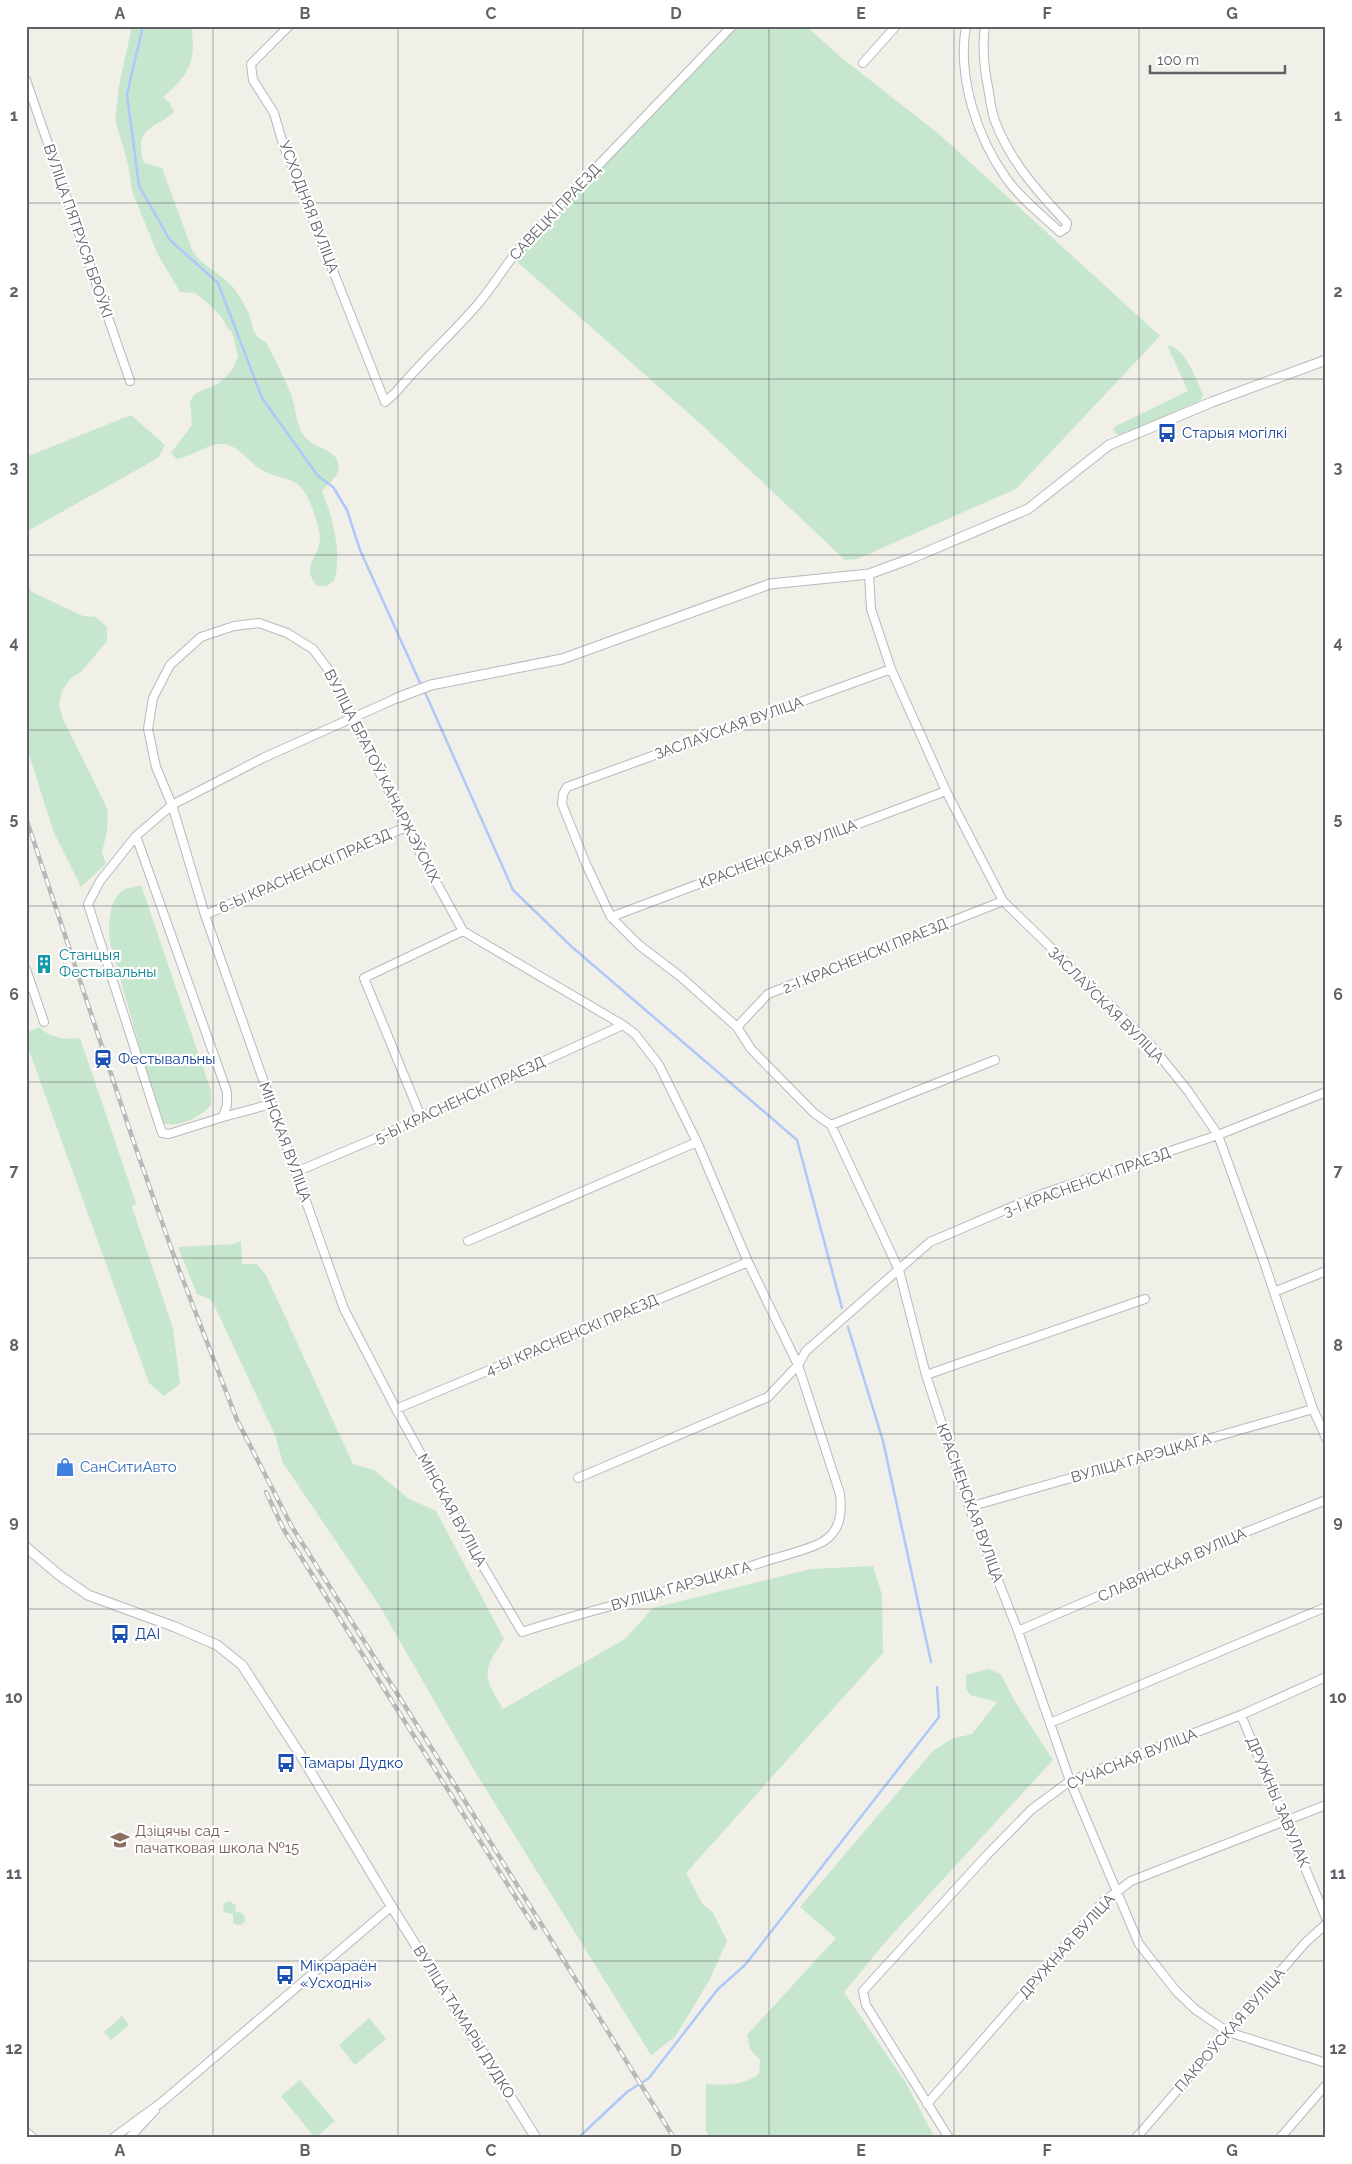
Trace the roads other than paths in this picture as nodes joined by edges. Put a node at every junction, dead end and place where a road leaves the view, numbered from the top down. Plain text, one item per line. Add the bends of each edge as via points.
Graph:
1 (288, 26) edge
2 (732, 26) edge
3 (896, 26) edge
4 (966, 26) edge
5 (985, 26) edge
6 (863, 63) dead end
7 (26, 80) edge
8 (1326, 360) edge
9 (130, 381) dead end
10 (385, 402) joint
11 (869, 574) junction
12 (201, 638) joint
13 (891, 669) junction
14 (397, 698) joint
15 (353, 719) junction
16 (567, 787) joint
17 (946, 791) junction
18 (172, 805) junction
19 (406, 827) junction
20 (136, 836) junction
21 (1003, 901) junction
22 (205, 915) junction
23 (610, 917) junction
24 (464, 931) junction
25 (26, 969) edge
26 (44, 1022) dead end
27 (623, 1025) junction
28 (737, 1027) junction
29 (995, 1060) dead end
30 (1326, 1092) edge
31 (271, 1104) junction
32 (223, 1117) junction
33 (420, 1117) junction
34 (831, 1125) junction
35 (1218, 1136) junction
36 (697, 1142) junction
37 (296, 1172) junction
38 (468, 1241) dead end
39 (748, 1262) junction
40 (899, 1270) junction
41 (1326, 1271) edge
42 (1274, 1292) junction
43 (1145, 1299) dead end
44 (798, 1365) junction
45 (926, 1375) junction
46 (396, 1409) junction
47 (1313, 1409) junction
48 (1326, 1438) edge
49 (578, 1478) dead end
50 (1326, 1500) edge
51 (968, 1507) junction
52 (26, 1547) edge
53 (1326, 1607) edge
54 (1018, 1631) junction
55 (522, 1632) joint
56 (1326, 1677) edge
57 (1241, 1715) junction
58 (1050, 1723) junction
59 (1070, 1781) junction
60 (1326, 1805) edge
61 (1287, 1822) junction
62 (1117, 1890) junction
63 (392, 1906) junction
64 (1326, 1918) edge
65 (1326, 1924) edge
66 (1228, 2032) junction
67 (1326, 2063) edge
68 (1326, 2085) edge
69 (162, 2102) junction
70 (927, 2104) junction
71 (26, 2133) edge
72 (32, 2138) edge
73 (113, 2138) edge
74 (129, 2138) edge
75 (536, 2138) edge
76 (949, 2138) edge
77 (1136, 2138) edge
78 (1280, 2138) edge

1 - 10 street, УСХОДНЯЯ ВУЛІЦА via 251,64 252,80 274,113 283,144
2 - 10 street, САВЕЦКІ ПРАЕЗД via 522,245 477,306
3 - 6 street
4 - 5 street via 965,68 972,105 987,148 1007,179 1060,232 1067,223 1010,153 995,119 986,74
7 - 9 street, ВУЛІЦА ПЯТРУСЯ БРОЎКІ
8 - 11 street via 1109,445 1028,509
11 - 13 street, ЗАСЛАЎСКАЯ ВУЛІЦА via 872,609
11 - 14 street via 770,584 562,659 431,685
12 - 15 street, ВУЛІЦА БРАТОЎ КАНАРЖЭЎСКІХ via 234,626 259,623 287,633 313,649 333,676
12 - 18 street, МІНСКАЯ ВУЛІЦА via 170,665 153,698 148,729 156,767
13 - 16 street, ЗАСЛАЎСКАЯ ВУЛІЦА
13 - 17 street, ЗАСЛАЎСКАЯ ВУЛІЦА
14 - 15 street
15 - 18 street via 263,758
15 - 19 street, ВУЛІЦА БРАТОЎ КАНАРЖЭЎСКІХ
16 - 23 street, КРАСНЕНСКАЯ ВУЛІЦА via 562,804
17 - 21 street, ЗАСЛАЎСКАЯ ВУЛІЦА
17 - 23 street, КРАСНЕНСКАЯ ВУЛІЦА
18 - 20 street
18 - 22 street, МІНСКАЯ ВУЛІЦА
19 - 22 street, 6-Ы КРАСНЕНСКІ ПРАЕЗД
19 - 24 street, ВУЛІЦА БРАТОЎ КАНАРЖЭЎСКІХ
20 - 32 street via 227,1092
20 - 32 street via 100,881 88,904 100,944 162,1133 169,1134
21 - 28 street, 2-І КРАСНЕНСКІ ПРАЕЗД via 768,994
21 - 35 street, ЗАСЛАЎСКАЯ ВУЛІЦА via 1151,1045 1188,1090
22 - 31 street, МІНСКАЯ ВУЛІЦА
23 - 28 street, КРАСНЕНСКАЯ ВУЛІЦА via 639,946 681,977
24 - 27 street
24 - 33 street via 364,978
25 - 26 street
27 - 33 street, 5-Ы КРАСНЕНСКІ ПРАЕЗД
27 - 36 street via 635,1034 659,1065
28 - 34 street, КРАСНЕНСКАЯ ВУЛІЦА via 751,1049 814,1113
29 - 34 street
30 - 35 street, 3-І КРАСНЕНСКІ ПРАЕЗД
31 - 32 street
31 - 37 street, МІНСКАЯ ВУЛІЦА
33 - 37 street, 5-Ы КРАСНЕНСКІ ПРАЕЗД
34 - 40 street, КРАСНЕНСКАЯ ВУЛІЦА
35 - 40 street, 3-І КРАСНЕНСКІ ПРАЕЗД via 1042,1194 930,1242
35 - 42 street, ЗАСЛАЎСКАЯ ВУЛІЦА
36 - 38 street
36 - 39 street
37 - 46 street, МІНСКАЯ ВУЛІЦА via 344,1309
39 - 44 street
39 - 46 street, 4-Ы КРАСНЕНСКІ ПРАЕЗД
40 - 44 street, 3-І КРАСНЕНСКІ ПРАЕЗД via 806,1351
40 - 45 street, КРАСНЕНСКАЯ ВУЛІЦА
41 - 42 street
42 - 47 street, ЗАСЛАЎСКАЯ ВУЛІЦА
43 - 45 street
44 - 49 street via 768,1397
44 - 55 street, ВУЛІЦА ГАРЭЦКАГА via 840,1494 842,1511 836,1530 824,1542 734,1572
45 - 51 street, КРАСНЕНСКАЯ ВУЛІЦА
46 - 55 street, МІНСКАЯ ВУЛІЦА
47 - 48 street, ЗАСЛАЎСКАЯ ВУЛІЦА
47 - 51 street, ВУЛІЦА ГАРЭЦКАГА
50 - 54 street, СЛАВЯНСКАЯ ВУЛІЦА
51 - 54 street, КРАСНЕНСКАЯ ВУЛІЦА
52 - 63 street, ВУЛІЦА ТАМАРЫ ДУДКО via 88,1594 217,1645 242,1665
53 - 58 street
54 - 58 street, КРАСНЕНСКАЯ ВУЛІЦА
56 - 57 street, СУЧАСНАЯ ВУЛІЦА
57 - 59 street, СУЧАСНАЯ ВУЛІЦА
57 - 61 street, ДРУЖНЫ ЗАВУЛАК
58 - 59 street, КРАСНЕНСКАЯ ВУЛІЦА
59 - 62 street, КРАСНЕНСКАЯ ВУЛІЦА
59 - 70 street, СУЧАСНАЯ ВУЛІЦА via 1032,1809 863,1991 866,2005
60 - 61 street, ДРУЖНАЯ ВУЛІЦА
61 - 62 street, ДРУЖНАЯ ВУЛІЦА
61 - 64 street, ДРУЖНЫ ЗАВУЛАК
62 - 66 street, КРАСНЕНСКАЯ ВУЛІЦА via 1139,1944 1177,1992
62 - 70 street, ДРУЖНАЯ ВУЛІЦА
63 - 69 street
63 - 75 street, ВУЛІЦА ТАМАРЫ ДУДКО
65 - 66 street, ПАКРОЎСКАЯ ВУЛІЦА
66 - 67 street, КРАСНЕНСКАЯ ВУЛІЦА
66 - 77 street, ПАКРОЎСКАЯ ВУЛІЦА
68 - 78 street
69 - 73 street
69 - 74 street
70 - 76 street
71 - 72 main road

